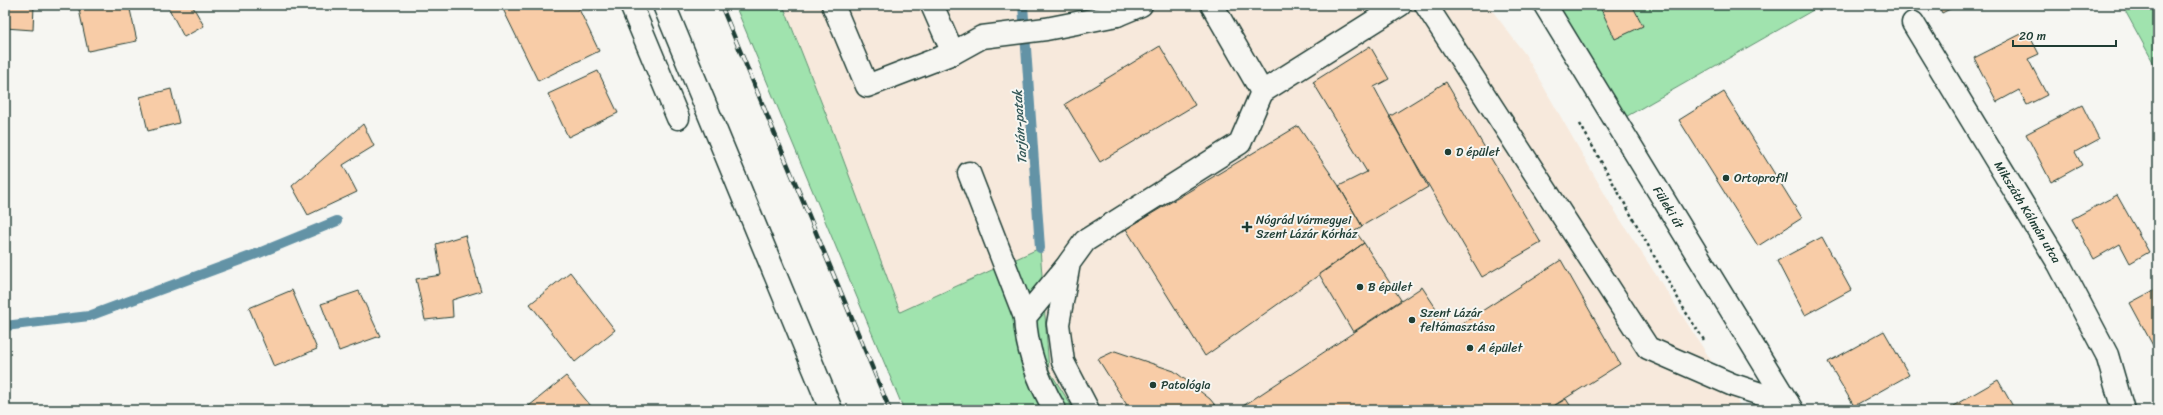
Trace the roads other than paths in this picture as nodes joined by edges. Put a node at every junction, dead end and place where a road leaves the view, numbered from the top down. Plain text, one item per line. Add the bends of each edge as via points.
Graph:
1 (631, 5) edge
2 (664, 5) edge
3 (833, 5) edge
4 (932, 5) edge
5 (1141, 5) edge
6 (1212, 5) edge
7 (1400, 5) edge
8 (1426, 5) edge
9 (1545, 5) edge
10 (1115, 10) edge
11 (1914, 23) dead end
12 (953, 53) junction
13 (1262, 92) junction
14 (678, 118) dead end
15 (969, 173) dead end
16 (1069, 263) junction
17 (1025, 317) junction
18 (1790, 406) edge
19 (831, 410) edge
20 (1055, 410) edge
21 (1088, 410) edge
22 (2123, 410) edge

1 - 14 main road
2 - 19 main road
3 - 12 main road via 867,86
4 - 12 main road
5 - 10 main road
6 - 13 main road
7 - 13 main road
8 - 18 main road via 1648,348 1733,385
9 - 18 main road, Füleki út
10 - 12 main road via 1046,29 982,37
11 - 22 main road, Mikszáth Kálmán utca via 2059,264 2106,355
13 - 16 main road via 1240,143 1085,241
15 - 17 main road
16 - 17 main road
16 - 21 main road via 1058,324 1062,362
17 - 20 main road via 1026,338 1048,398

